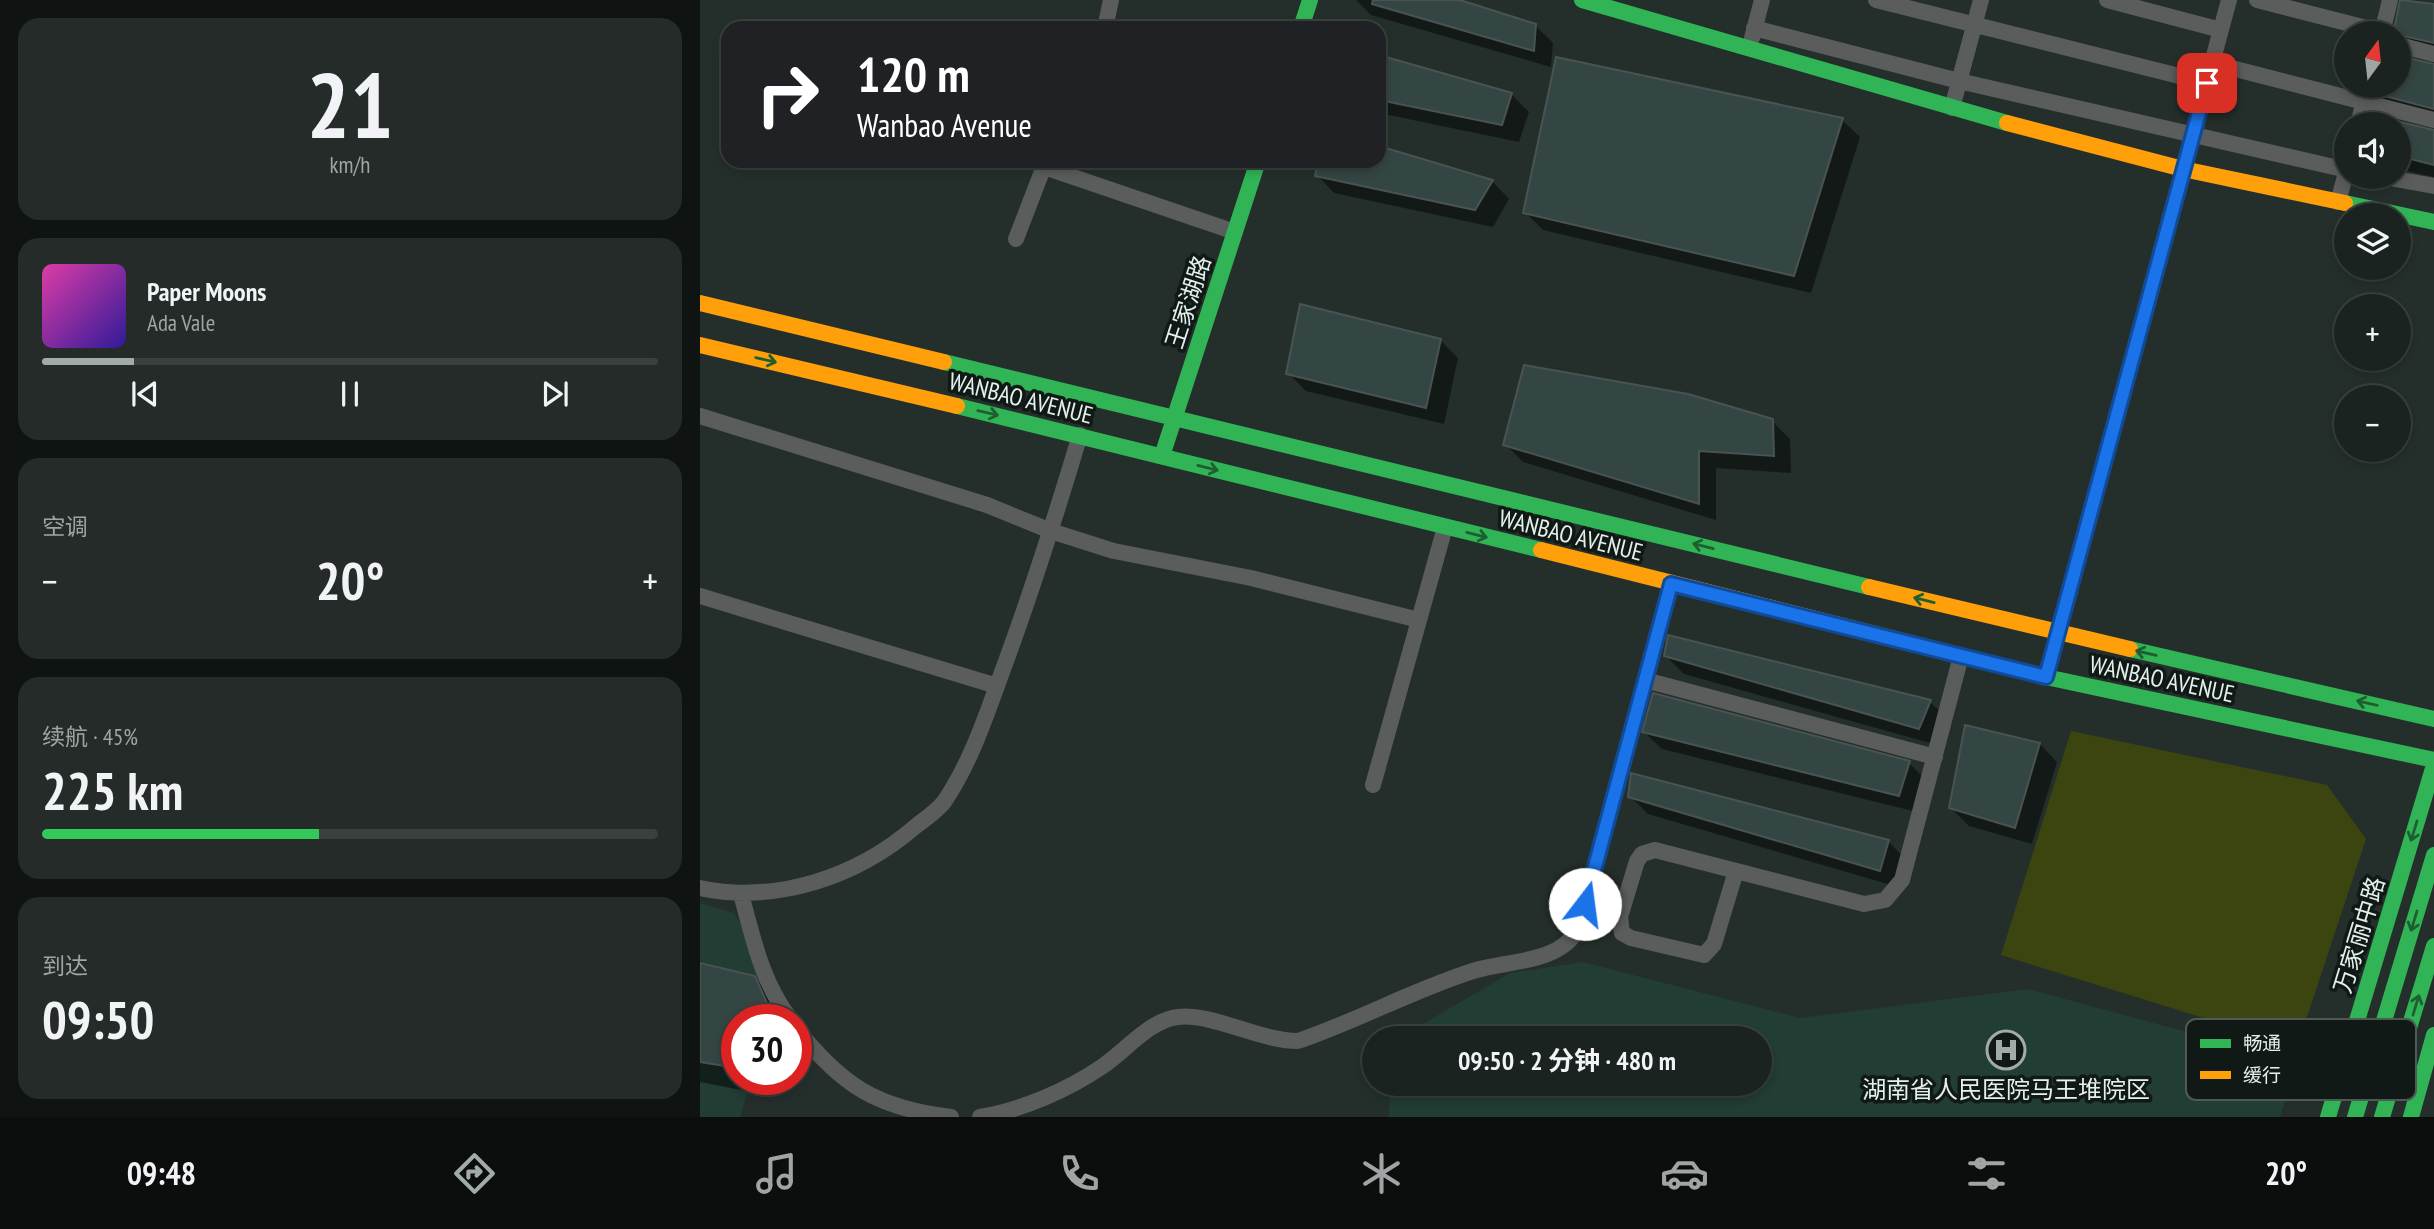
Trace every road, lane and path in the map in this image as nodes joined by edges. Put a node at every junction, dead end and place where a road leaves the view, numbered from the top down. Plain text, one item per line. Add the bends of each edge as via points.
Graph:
1 (1111, 0) edge
2 (1310, 0) edge
3 (1582, 0) edge
4 (1762, 0) edge
5 (1876, 0) edge
6 (1980, 0) edge
7 (2107, 0) edge
8 (2230, 0) edge
9 (2257, 0) edge
10 (2390, 0) edge
11 (1106, 21) edge
12 (1303, 21) edge
13 (2337, 21) edge
14 (2385, 21) edge
15 (1974, 26) junction
16 (1755, 28) junction
17 (2221, 30) junction
18 (2412, 48) edge
19 (1749, 50) junction
20 (2434, 54) edge
21 (2212, 63) junction
22 (1959, 81) junction
23 (2207, 83) junction
24 (2365, 98) edge
25 (2364, 103) junction
26 (1952, 108) junction
27 (2361, 112) edge
28 (2434, 120) edge
29 (2192, 136) junction
30 (2334, 167) edge
31 (1043, 168) edge
32 (1056, 168) edge
33 (1256, 168) edge
34 (2183, 169) junction
35 (2411, 182) edge
36 (2434, 186) edge
37 (2342, 189) edge
38 (2338, 202) junction
39 (2434, 222) edge
40 (1235, 232) junction
41 (1016, 239) dead end
42 (700, 303) edge
43 (700, 345) edge
44 (700, 416) edge
45 (1174, 418) junction
46 (1080, 435) junction
47 (1162, 457) junction
48 (1445, 527) junction
49 (1051, 531) junction
50 (1671, 584) junction
51 (700, 596) edge
52 (1419, 620) junction
53 (2058, 633) junction
54 (1961, 656) junction
55 (2046, 677) junction
56 (1645, 680) junction
57 (997, 686) junction
58 (2434, 719) edge
59 (1935, 757) junction
60 (2434, 763) edge
61 (1373, 785) dead end
62 (2434, 855) edge
63 (1736, 871) junction
64 (700, 888) edge
65 (741, 894) junction
66 (2434, 946) edge
67 (779, 1004) edge
68 (2357, 1019) edge
69 (2385, 1019) edge
70 (2412, 1019) edge
71 (2434, 1035) edge
72 (812, 1046) edge
73 (2416, 1099) edge
74 (2333, 1100) edge
75 (2360, 1100) edge
76 (2387, 1100) edge
77 (2416, 1100) edge
78 (889, 1111) edge
79 (951, 1117) edge
80 (980, 1117) edge
81 (2328, 1117) edge
82 (2355, 1117) edge
83 (2382, 1117) edge
84 (2411, 1117) edge

1 - 11 street
2 - 12 main road
3 - 19 main road
4 - 16 street
5 - 15 street
6 - 15 street
7 - 17 street
8 - 17 street
9 - 13 street
10 - 14 street
15 - 22 street
15 - 23 street
16 - 19 street
16 - 22 street
17 - 21 street
18 - 20 street
19 - 26 main road
21 - 23 street
21 - 25 street
22 - 26 street
22 - 29 street
23 - 29 street
24 - 25 street
25 - 27 street
25 - 28 street
26 - 34 main road
29 - 30 street
29 - 34 street
31 - 41 street
32 - 40 street
33 - 40 main road, 王家湖路
34 - 38 main road
34 - 53 street
35 - 36 street
37 - 38 street
38 - 39 main road
40 - 45 main road, 王家湖路
42 - 45 main road, WANBAO AVENUE
43 -> 46 main road, WANBAO AVENUE
44 - 49 street via 987,505
45 - 47 main road, 王家湖路
53 -> 45 main road, WANBAO AVENUE
46 - 47 main road, WANBAO AVENUE
46 - 49 street
47 -> 48 main road, WANBAO AVENUE
48 -> 50 main road, WANBAO AVENUE
48 - 52 street
49 - 52 street via 1114,551 1251,578
49 - 57 street
50 - 54 main road, WANBAO AVENUE
50 - 56 street
51 - 57 street
52 - 61 street
53 - 55 street
58 -> 53 main road, WANBAO AVENUE
54 - 55 main road, WANBAO AVENUE
54 - 59 street
55 - 60 main road, WANBAO AVENUE
56 - 59 street
56 - 80 street via 1578,929 1562,948 1472,971 1298,1041 1280,1041 1178,1017 1158,1024 1101,1068 1028,1105
57 - 65 street via 974,749 942,804 895,844 819,882
59 - 63 street via 1902,880 1885,900 1864,904
60 -> 68 main road, 万家丽中路
62 -> 69 main road
63 - 63 street via 1655,850 1642,854 1620,917 1622,933 1704,955 1714,944
64 - 65 street
65 - 67 street via 760,964
70 -> 66 main road
71 - 73 main road
72 - 78 street via 842,1079
74 -> 81 main road, 万家丽中路
75 -> 82 main road
83 -> 76 main road
77 - 84 main road
78 - 79 street

